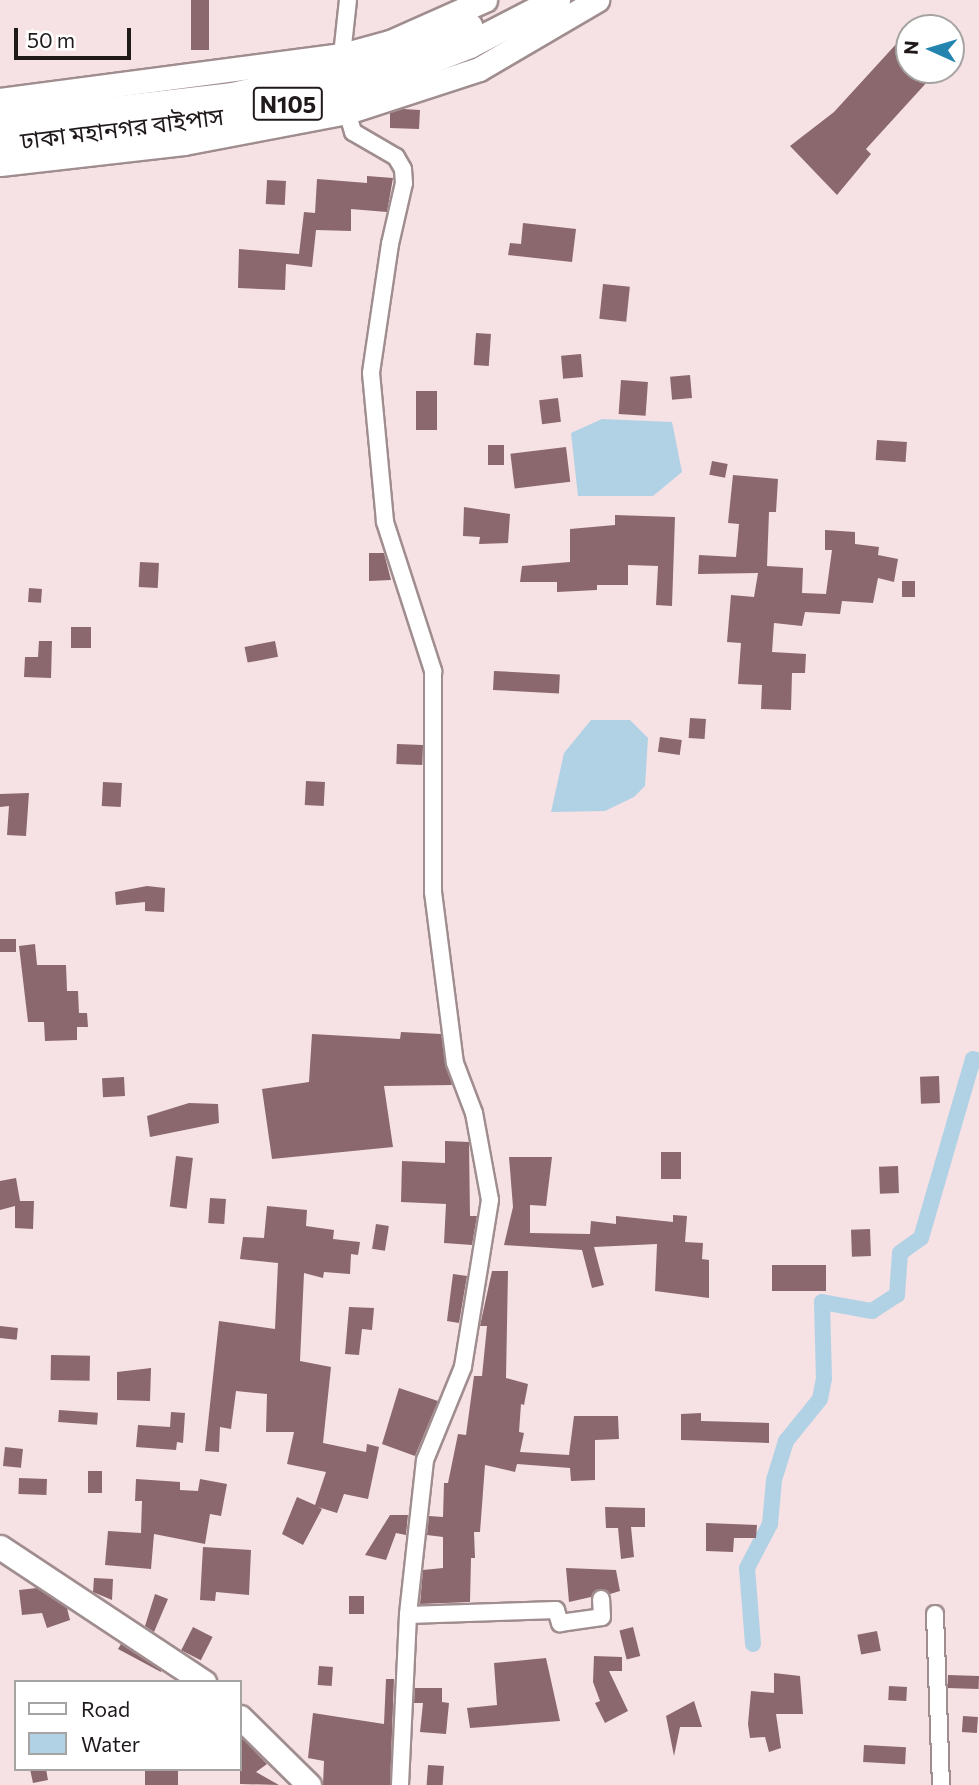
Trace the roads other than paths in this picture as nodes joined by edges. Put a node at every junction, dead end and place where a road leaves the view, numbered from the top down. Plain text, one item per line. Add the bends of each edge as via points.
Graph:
1 (348, 0) edge
2 (485, 0) edge
3 (520, 0) edge
4 (557, 0) edge
5 (597, 0) edge
6 (342, 55) junction
7 (0, 100) edge
8 (347, 112) junction
9 (0, 122) edge
10 (0, 143) edge
11 (0, 164) edge
12 (0, 1547) edge
13 (601, 1600) dead end
14 (935, 1614) dead end
15 (408, 1615) junction
16 (201, 1680) edge
17 (242, 1719) edge
18 (309, 1785) edge
19 (400, 1785) edge
20 (941, 1785) edge

1 - 6 street
2 - 6 main road via 390,42
3 - 9 highway, N105 via 466,29 344,71 233,96
4 - 10 highway, ঢাকা মহানগর বাইপাস / N105 via 470,46 347,93 242,113
5 - 8 main road via 479,69
6 - 7 main road
8 - 11 main road via 184,143
8 - 15 street via 353,132 396,157 403,169 371,373 385,522 433,671 433,892 455,1063 474,1113 489,1200 463,1367 425,1460
12 - 16 main road
13 - 15 street via 602,1617 560,1623 556,1610
14 - 20 street
15 - 19 street
17 - 18 main road

